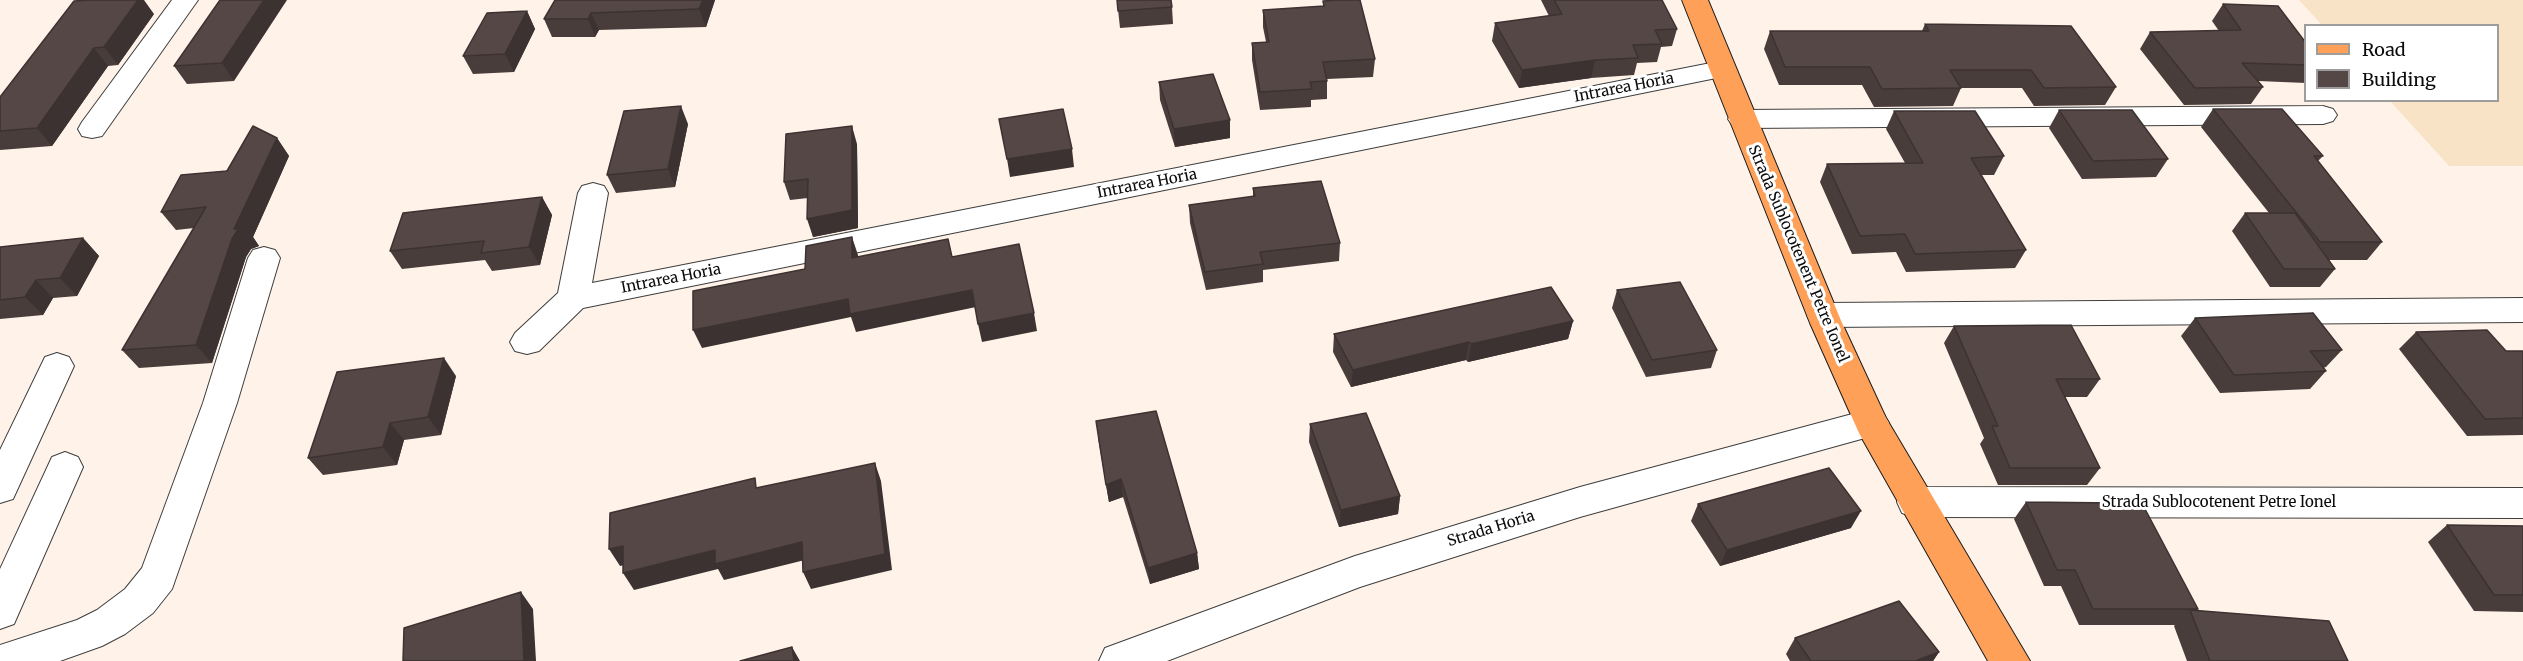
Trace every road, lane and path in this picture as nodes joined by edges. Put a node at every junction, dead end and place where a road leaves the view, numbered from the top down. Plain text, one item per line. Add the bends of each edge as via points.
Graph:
1 (185, 0) edge
2 (1695, 0) edge
3 (1721, 69) junction
4 (2323, 114) dead end
5 (1742, 119) junction
6 (92, 129) dead end
7 (593, 193) dead end
8 (264, 258) dead end
9 (573, 298) junction
10 (2523, 310) edge
11 (1822, 315) junction
12 (527, 342) dead end
13 (57, 366) dead end
14 (1871, 423) junction
15 (65, 467) dead end
16 (0, 488) edge
17 (1915, 502) junction
18 (2523, 503) edge
19 (0, 612) edge
20 (6, 661) edge
21 (1119, 661) edge
22 (2010, 661) edge

1 - 6 street
2 - 3 main road, Strada Sublocotenent Petre Ionel
3 - 5 main road, Strada Sublocotenent Petre Ionel
3 - 9 street, Intrarea Horia
4 - 5 street
5 - 11 main road, Strada Sublocotenent Petre Ionel
7 - 9 street
8 - 20 street via 220,403 158,577 139,601 111,622 88,634
9 - 12 street
10 - 11 street
11 - 14 main road, Strada Sublocotenent Petre Ionel
13 - 16 street
14 - 17 main road, Strada Sublocotenent Petre Ionel
14 - 21 street, Strada Horia via 1580,502 1354,572
15 - 19 street
17 - 18 street, Strada Sublocotenent Petre Ionel
17 - 22 main road, Strada Sublocotenent Petre Ionel

